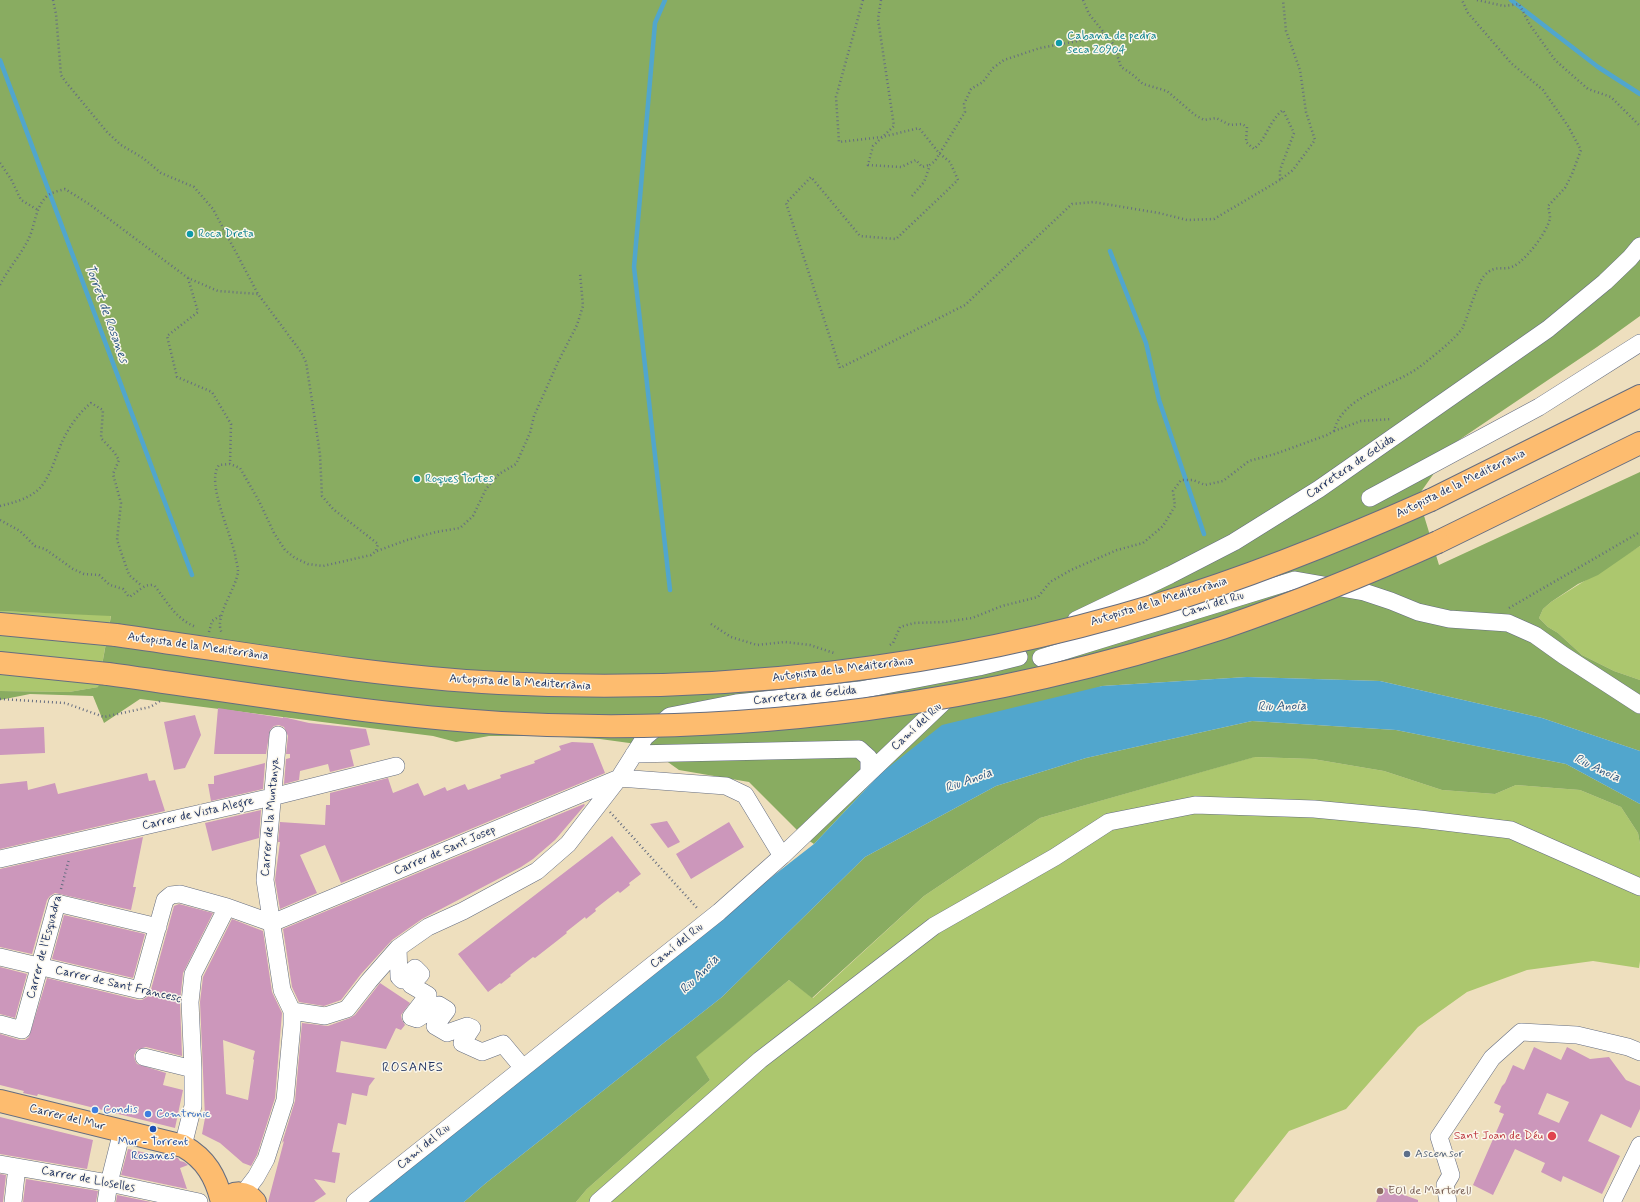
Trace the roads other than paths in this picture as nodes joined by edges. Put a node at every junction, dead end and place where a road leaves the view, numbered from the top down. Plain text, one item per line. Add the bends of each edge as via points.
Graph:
1 (1640, 246) edge
2 (1640, 343) edge
3 (1640, 396) edge
4 (1640, 443) edge
5 (1370, 498) dead end
6 (0, 624) edge
7 (1037, 651) junction
8 (0, 663) edge
9 (980, 666) junction
10 (1640, 705) edge
11 (278, 735) dead end
12 (634, 754) junction
13 (396, 766) dead end
14 (869, 772) junction
15 (619, 778) junction
16 (272, 797) junction
17 (782, 856) junction
18 (0, 859) edge
19 (1640, 887) edge
20 (227, 906) junction
21 (272, 923) junction
22 (158, 927) junction
23 (398, 948) junction
24 (0, 957) edge
25 (40, 966) junction
26 (292, 1011) junction
27 (0, 1024) edge
28 (1640, 1052) edge
29 (144, 1057) dead end
30 (523, 1068) junction
31 (193, 1070) junction
32 (0, 1101) edge
33 (122, 1131) junction
34 (1640, 1145) edge
35 (183, 1146) junction
36 (0, 1164) edge
37 (17, 1167) junction
38 (109, 1183) junction
39 (236, 1199) edge
40 (14, 1202) edge
41 (106, 1202) edge
42 (199, 1202) edge
43 (355, 1202) edge
44 (598, 1202) edge
45 (1448, 1202) edge
46 (1612, 1202) edge

1 - 7 street, Carretera de Gelida via 1605,282 1548,329 1319,489 1234,542 1079,619
2 - 5 street via 1539,407
3 - 6 main road, Autopista de la Mediterrània, bridge via 1431,500 1295,558 1196,593 1023,641 874,667 768,679 664,686 499,683 371,672 116,635
4 - 8 main road, bridge via 1438,542 1354,579 1253,617 1149,650 1044,677 938,699 866,709 794,718 671,726 504,723 360,710 108,674
7 - 9 street, Carretera de Gelida via 1030,644 1022,647 1019,657
7 - 10 street, Camí del Riu via 1296,580 1364,592 1418,612 1449,619 1508,623 1535,635
9 - 12 street, Carretera de Gelida via 860,690 736,703 670,716 646,737
9 - 14 street, Camí del Riu
11 - 16 street, Carrer de la Muntanya
12 - 14 street via 859,749 869,758
12 - 15 street, Carretera de Gelida
13 - 16 street, Carrer de Vista Alegre
14 - 17 street, Camí del Riu
15 - 17 street via 726,786 745,795
15 - 21 street, Carrer de Sant Josep
15 - 23 street, Carretera de Gelida via 568,844 537,871 428,927
16 - 18 street, Carrer de Vista Alegre
16 - 21 street, Carrer de la Muntanya via 265,880
17 - 30 street, Camí del Riu via 708,921
19 - 44 street via 1511,830 1314,810 1195,805 1109,822 1055,857 934,926 760,1060
20 - 21 street
20 - 22 street via 180,894 171,895 165,900
20 - 31 street via 193,974 190,1002
21 - 26 street, Carrer de la Muntanya via 282,990
22 - 25 street, Carrer de l'Esquadra via 57,904
22 - 25 street, Carrer de Sant Francesc via 140,990
23 - 26 street, Carretera de Gelida via 347,1010 325,1016
23 - 30 street via 399,977 402,980 415,968 421,974 410,985 428,994 411,1017 417,1019 438,1005 447,1010 435,1026 446,1033 466,1026 472,1028 462,1043 482,1052 503,1044
24 - 25 street, Carrer de Sant Francesc
25 - 27 street, Carrer de l'Esquadra via 22,1030
26 - 39 street via 284,1100 266,1159 256,1177
28 - 45 street via 1577,1035 1520,1029 1492,1058 1439,1137 1451,1175 1445,1185
29 - 31 street
30 - 43 street, Camí del Riu
31 - 35 street via 193,1106
32 - 33 main road, Carrer del Mur
33 - 35 main road, Carrer del Mur
33 - 38 street
34 - 46 street
35 - 39 main road, Carrer del Mur via 197,1156 215,1179
36 - 37 street, Carrer de Lloselles
37 - 38 street, Carrer de Lloselles
37 - 40 street
38 - 41 street
38 - 42 street, Carrer de Lloselles

